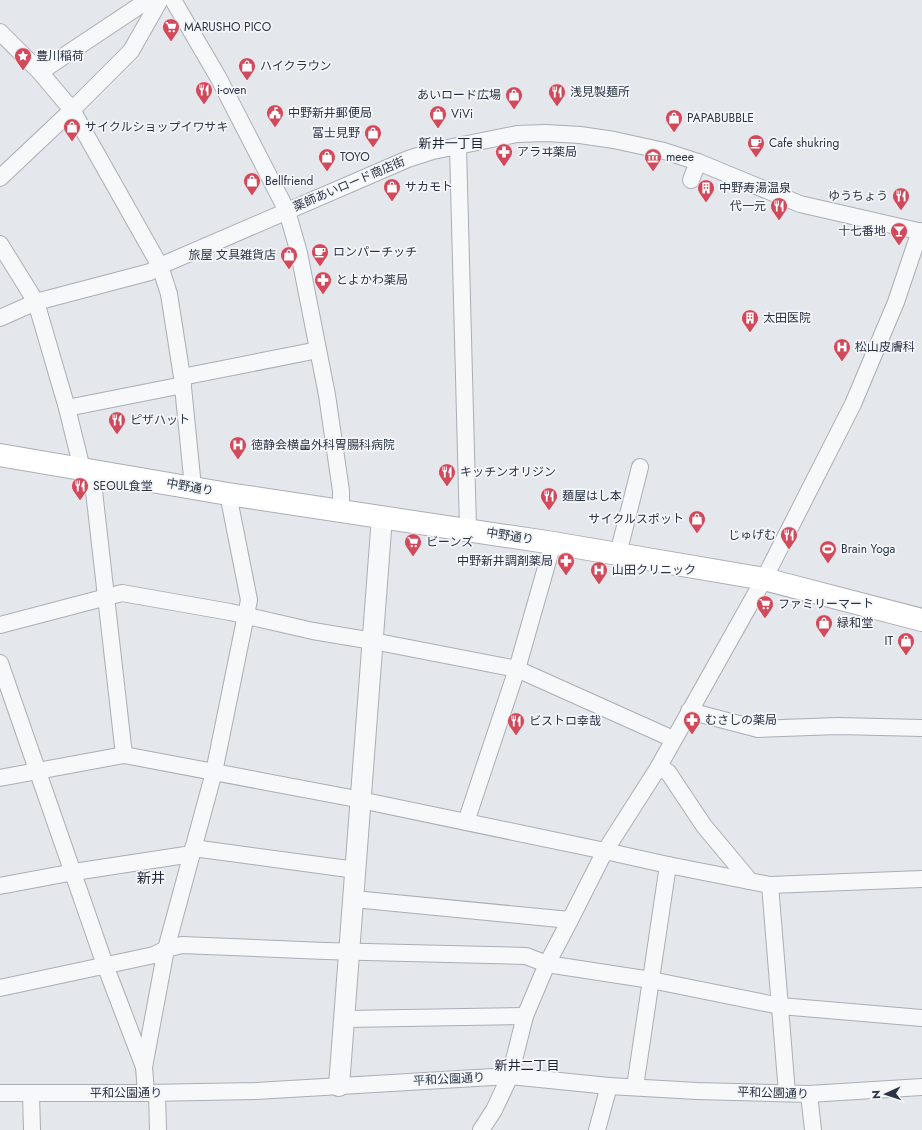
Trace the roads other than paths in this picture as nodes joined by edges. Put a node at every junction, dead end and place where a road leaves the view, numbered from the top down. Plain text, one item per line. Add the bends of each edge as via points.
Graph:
1 (148, 0) edge
2 (160, 0) edge
3 (173, 0) edge
4 (0, 32) edge
5 (40, 72) junction
6 (72, 110) junction
7 (458, 147) junction
8 (698, 162) junction
9 (0, 178) edge
10 (691, 180) dead end
11 (287, 211) junction
12 (921, 232) edge
13 (0, 244) edge
14 (160, 266) junction
15 (36, 302) junction
16 (0, 318) edge
17 (318, 350) junction
18 (183, 381) junction
19 (67, 408) junction
20 (0, 455) edge
21 (640, 467) dead end
22 (88, 470) junction
23 (193, 488) junction
24 (228, 494) junction
25 (341, 511) junction
26 (382, 517) junction
27 (468, 529) junction
28 (553, 542) junction
29 (618, 554) junction
30 (764, 580) junction
31 (106, 597) junction
32 (246, 616) junction
33 (922, 620) edge
34 (0, 625) edge
35 (373, 641) junction
36 (0, 663) edge
37 (517, 669) junction
38 (689, 711) junction
39 (922, 728) edge
40 (673, 739) junction
41 (124, 756) junction
42 (658, 768) junction
43 (38, 771) junction
44 (214, 772) junction
45 (0, 778) edge
46 (361, 800) junction
47 (466, 822) junction
48 (192, 851) junction
49 (605, 851) junction
50 (668, 865) junction
51 (356, 870) junction
52 (74, 872) junction
53 (922, 879) edge
54 (750, 881) junction
55 (770, 885) junction
56 (0, 886) edge
57 (354, 899) junction
58 (570, 920) junction
59 (166, 949) junction
60 (350, 951) junction
61 (548, 964) junction
62 (106, 965) junction
63 (651, 980) junction
64 (0, 988) edge
65 (780, 1006) junction
66 (525, 1016) junction
67 (922, 1018) edge
68 (344, 1019) junction
69 (144, 1067) junction
70 (510, 1076) junction
71 (339, 1086) junction
72 (609, 1086) junction
73 (635, 1087) junction
74 (922, 1087) edge
75 (0, 1093) edge
76 (151, 1093) junction
77 (787, 1093) junction
78 (31, 1094) junction
79 (809, 1094) junction
80 (32, 1130) edge
81 (158, 1130) edge
82 (480, 1130) edge
83 (597, 1130) edge
84 (813, 1130) edge

1 - 5 street
2 - 6 street via 131,51
3 - 11 street, 薬師あいロード商店街 via 218,77
4 - 5 street
5 - 6 street
6 - 9 street
6 - 14 street
7 - 8 street, 薬師あいロード商店街 via 517,134 580,134 664,151
7 - 11 street, 薬師あいロード商店街 via 408,159
7 - 27 street
8 - 10 street
8 - 12 street, 薬師あいロード商店街 via 800,204
11 - 14 street, 薬師あいロード商店街
11 - 17 street, 薬師あいロード商店街 via 299,253
12 - 30 street via 896,302 853,404
13 - 15 street
14 - 15 street, 薬師あいロード商店街 via 150,272
14 - 18 street via 169,294
15 - 16 street, 薬師あいロード商店街
15 - 19 street
17 - 18 street
17 - 25 street, 薬師あいロード商店街 via 341,491
18 - 19 street
18 - 23 street
19 - 22 street via 78,447
20 - 22 main road, 中野通り
21 - 29 street
22 - 23 main road, 中野通り
22 - 31 street via 94,491
23 - 24 main road, 中野通り
24 - 25 main road, 中野通り
24 - 32 street via 249,600
25 - 26 main road, 中野通り
26 - 27 main road, 中野通り
26 - 35 street
27 - 28 main road, 中野通り
28 - 29 main road, 中野通り
28 - 37 street
29 - 30 main road, 中野通り
30 - 33 main road, 中野通り
30 - 38 street
31 - 32 street via 122,593
31 - 34 street
31 - 41 street
32 - 35 street
32 - 44 street
35 - 37 street
35 - 46 street
36 - 43 street
37 - 40 street
37 - 47 street
38 - 39 street via 758,729 838,726
38 - 40 street
40 - 42 street
41 - 43 street
41 - 44 street
42 - 49 street
42 - 54 street via 668,772 704,826
43 - 45 street
43 - 52 street
44 - 46 street
44 - 48 street
46 - 47 street
46 - 51 street
47 - 49 street
48 - 51 street
48 - 52 street
48 - 59 street
49 - 50 street
49 - 58 street
50 - 54 street
50 - 63 street
51 - 57 street
52 - 56 street
52 - 62 street
53 - 55 street
54 - 55 street
55 - 65 street
57 - 58 street
57 - 60 street
58 - 61 street
59 - 60 street via 182,945
59 - 62 street via 154,955
59 - 69 street
60 - 61 street via 526,956
60 - 68 street
61 - 63 street
61 - 66 street
62 - 64 street
62 - 69 street
63 - 65 street
63 - 73 street
65 - 67 street
65 - 77 street
66 - 68 street
66 - 70 street
68 - 71 street
69 - 76 street
70 - 71 street, 平和公園通り
70 - 72 street, 平和公園通り
70 - 82 street via 494,1110
71 - 76 street, 平和公園通り
72 - 73 street, 平和公園通り
72 - 83 street
73 - 77 street, 平和公園通り
74 - 79 street, 平和公園通り
75 - 78 street, 平和公園通り
76 - 78 street, 平和公園通り
76 - 81 street
77 - 79 street, 平和公園通り
78 - 80 street
79 - 84 street

